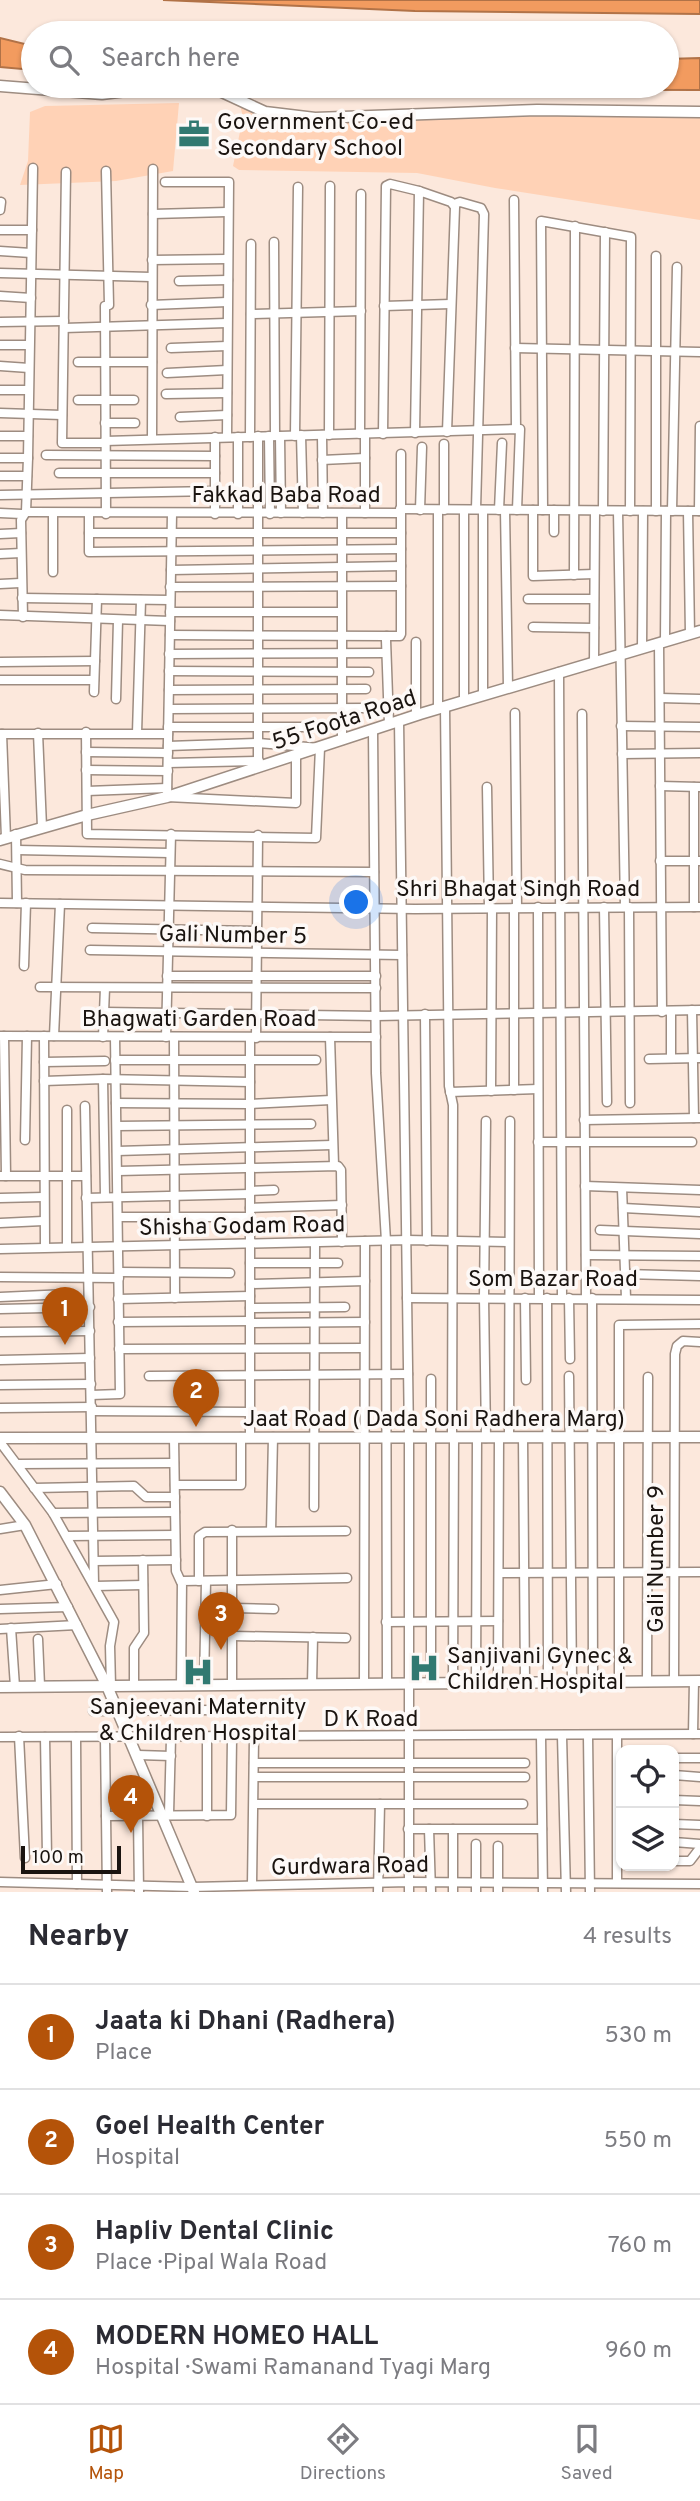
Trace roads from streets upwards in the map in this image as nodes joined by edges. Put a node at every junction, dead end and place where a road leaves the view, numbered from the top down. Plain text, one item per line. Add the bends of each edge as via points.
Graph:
1 (0, 86) edge
2 (21, 88) edge
3 (235, 98) edge
4 (700, 112) edge
5 (33, 168) dead end
6 (153, 169) dead end
7 (106, 171) dead end
8 (66, 172) dead end
9 (165, 182) dead end
10 (298, 187) dead end
11 (330, 187) dead end
12 (419, 191) junction
13 (361, 194) dead end
14 (514, 200) dead end
15 (454, 204) junction
16 (227, 212) junction
17 (153, 214) junction
18 (575, 226) junction
19 (0, 230) edge
20 (32, 230) junction
21 (605, 232) junction
22 (274, 242) dead end
23 (251, 244) dead end
24 (0, 251) edge
25 (31, 253) junction
26 (656, 256) dead end
27 (152, 260) junction
28 (227, 260) junction
29 (677, 267) dead end
30 (0, 273) edge
31 (31, 273) junction
32 (65, 276) junction
33 (109, 277) junction
34 (151, 277) junction
35 (228, 280) junction
36 (179, 281) dead end
37 (0, 296) edge
38 (31, 298) junction
39 (228, 302) junction
40 (451, 304) junction
41 (151, 305) junction
42 (384, 306) junction
43 (417, 306) junction
44 (329, 311) junction
45 (360, 311) junction
46 (296, 312) junction
47 (251, 314) junction
48 (275, 314) junction
49 (0, 322) edge
50 (30, 322) junction
51 (227, 323) junction
52 (64, 324) junction
53 (105, 326) junction
54 (152, 327) junction
55 (0, 345) edge
56 (29, 345) junction
57 (227, 346) junction
58 (171, 348) dead end
59 (515, 348) junction
60 (541, 348) junction
61 (573, 349) junction
62 (603, 349) junction
63 (631, 350) junction
64 (700, 352) edge
65 (656, 353) junction
66 (675, 353) junction
67 (78, 362) dead end
68 (152, 362) junction
69 (105, 363) junction
70 (0, 366) edge
71 (29, 368) junction
72 (227, 370) junction
73 (167, 373) dead end
74 (0, 390) edge
75 (28, 390) junction
76 (227, 393) junction
77 (166, 394) dead end
78 (78, 400) dead end
79 (106, 400) junction
80 (134, 400) dead end
81 (0, 413) edge
82 (28, 413) junction
83 (62, 415) junction
84 (227, 415) junction
85 (180, 416) dead end
86 (135, 423) dead end
87 (105, 424) junction
88 (700, 426) edge
89 (478, 429) junction
90 (516, 429) junction
91 (447, 432) junction
92 (383, 433) junction
93 (415, 433) junction
94 (363, 434) junction
95 (298, 435) junction
96 (325, 435) junction
97 (0, 436) edge
98 (28, 436) junction
99 (254, 436) junction
100 (275, 436) junction
101 (227, 437) junction
102 (238, 437) junction
103 (215, 438) junction
104 (152, 439) junction
105 (105, 442) junction
106 (502, 443) dead end
107 (444, 444) dead end
108 (422, 447) dead end
109 (401, 454) dead end
110 (46, 455) dead end
111 (105, 457) junction
112 (215, 457) junction
113 (0, 458) edge
114 (28, 458) junction
115 (365, 458) junction
116 (322, 460) junction
117 (59, 473) dead end
118 (106, 473) junction
119 (215, 473) junction
120 (27, 476) junction
121 (0, 477) edge
122 (215, 491) junction
123 (106, 492) junction
124 (0, 495) edge
125 (27, 495) junction
126 (420, 510) junction
127 (441, 510) junction
128 (464, 510) junction
129 (480, 510) junction
130 (502, 510) junction
131 (517, 510) junction
132 (533, 510) junction
133 (543, 510) junction
134 (554, 510) junction
135 (400, 511) junction
136 (573, 511) junction
137 (599, 511) junction
138 (618, 511) junction
139 (630, 511) junction
140 (643, 511) junction
141 (656, 511) junction
142 (669, 511) junction
143 (688, 511) junction
144 (699, 511) edge
145 (0, 513) edge
146 (24, 513) junction
147 (53, 513) junction
148 (270, 513) junction
149 (281, 513) junction
150 (303, 513) junction
151 (323, 513) junction
152 (342, 513) junction
153 (365, 513) junction
154 (89, 514) junction
155 (106, 514) junction
156 (172, 514) junction
157 (215, 514) junction
158 (238, 514) junction
159 (258, 514) junction
160 (554, 532) dead end
161 (21, 533) junction
162 (89, 533) junction
163 (172, 533) junction
164 (258, 533) junction
165 (401, 533) junction
166 (0, 534) edge
167 (341, 534) junction
168 (341, 549) junction
169 (401, 549) junction
170 (171, 550) junction
171 (258, 550) junction
172 (21, 553) junction
173 (0, 554) edge
174 (552, 563) dead end
175 (401, 566) junction
176 (258, 567) junction
177 (341, 569) junction
178 (171, 570) junction
179 (53, 572) dead end
180 (574, 575) junction
181 (594, 575) junction
182 (553, 576) junction
183 (20, 583) junction
184 (0, 584) edge
185 (341, 586) junction
186 (401, 586) junction
187 (170, 587) junction
188 (258, 587) junction
189 (22, 598) junction
190 (594, 598) junction
191 (97, 599) junction
192 (528, 599) dead end
193 (141, 600) junction
194 (170, 600) junction
195 (341, 612) junction
196 (258, 613) junction
197 (0, 615) edge
198 (170, 616) junction
199 (23, 617) junction
200 (97, 620) junction
201 (118, 621) junction
202 (141, 621) junction
203 (533, 627) dead end
204 (594, 628) junction
205 (695, 632) edge
206 (170, 635) junction
207 (258, 636) junction
208 (387, 636) junction
209 (341, 637) junction
210 (416, 642) dead end
211 (662, 642) junction
212 (642, 648) junction
213 (258, 653) junction
214 (386, 653) junction
215 (169, 654) junction
216 (341, 654) junction
217 (618, 655) junction
218 (94, 661) junction
219 (0, 662) edge
220 (594, 662) junction
221 (169, 671) junction
222 (258, 672) junction
223 (341, 672) junction
224 (369, 672) dead end
225 (559, 672) junction
226 (0, 680) edge
227 (94, 680) junction
228 (508, 687) junction
229 (366, 689) dead end
230 (169, 690) junction
231 (258, 690) junction
232 (341, 690) junction
233 (93, 692) dead end
234 (483, 695) junction
235 (660, 698) junction
236 (116, 699) dead end
237 (700, 699) edge
238 (464, 701) junction
239 (442, 707) junction
240 (341, 708) junction
241 (370, 708) dead end
242 (169, 709) junction
243 (258, 710) junction
244 (515, 713) dead end
245 (582, 714) dead end
246 (416, 715) junction
247 (394, 723) junction
248 (258, 726) junction
249 (621, 726) junction
250 (341, 727) junction
251 (660, 727) junction
252 (700, 727) edge
253 (373, 730) junction
254 (168, 731) junction
255 (86, 732) junction
256 (38, 733) junction
257 (137, 733) junction
258 (1, 734) edge
259 (342, 740) junction
260 (258, 743) junction
261 (320, 748) junction
262 (168, 749) junction
263 (86, 752) junction
264 (660, 753) junction
265 (700, 753) edge
266 (622, 754) junction
267 (296, 755) junction
268 (258, 764) junction
269 (168, 767) junction
270 (86, 770) junction
271 (660, 786) junction
272 (697, 787) edge
273 (487, 788) dead end
274 (87, 791) junction
275 (167, 793) junction
276 (87, 815) junction
277 (42, 827) junction
278 (171, 834) junction
279 (258, 835) junction
280 (8, 837) edge
281 (17, 850) junction
282 (170, 853) junction
283 (660, 861) junction
284 (697, 861) edge
285 (0, 864) edge
286 (17, 867) junction
287 (169, 872) junction
288 (374, 872) junction
289 (258, 873) junction
290 (0, 903) edge
291 (22, 903) junction
292 (60, 904) junction
293 (167, 905) junction
294 (257, 906) junction
295 (538, 907) junction
296 (560, 907) junction
297 (585, 907) junction
298 (604, 907) junction
299 (627, 907) junction
300 (659, 907) junction
301 (697, 907) edge
302 (375, 908) junction
303 (490, 908) junction
304 (515, 908) junction
305 (401, 909) junction
306 (447, 909) junction
307 (92, 928) dead end
308 (167, 931) junction
309 (257, 931) junction
310 (90, 950) dead end
311 (167, 953) junction
312 (257, 955) junction
313 (375, 955) junction
314 (402, 955) junction
315 (24, 966) dead end
316 (167, 976) junction
317 (257, 976) junction
318 (376, 976) junction
319 (40, 987) dead end
320 (57, 988) junction
321 (104, 988) junction
322 (376, 988) junction
323 (167, 990) junction
324 (257, 990) junction
325 (604, 1010) junction
326 (696, 1010) edge
327 (537, 1011) junction
328 (561, 1011) junction
329 (583, 1011) junction
330 (629, 1011) junction
331 (104, 1012) junction
332 (493, 1012) junction
333 (515, 1012) junction
334 (666, 1012) junction
335 (448, 1013) junction
336 (166, 1014) junction
337 (403, 1014) junction
338 (425, 1014) junction
339 (256, 1016) junction
340 (376, 1016) junction
341 (2, 1036) edge
342 (27, 1036) junction
343 (44, 1037) junction
344 (54, 1037) junction
345 (103, 1037) junction
346 (115, 1037) junction
347 (170, 1037) junction
348 (330, 1037) junction
349 (376, 1037) junction
350 (253, 1038) junction
351 (671, 1058) junction
352 (697, 1058) edge
353 (649, 1059) dead end
354 (115, 1060) junction
355 (316, 1060) dead end
356 (105, 1061) dead end
357 (44, 1062) junction
358 (174, 1062) junction
359 (250, 1062) junction
360 (103, 1079) junction
361 (116, 1079) junction
362 (44, 1081) junction
363 (174, 1081) junction
364 (250, 1082) junction
365 (538, 1089) junction
366 (514, 1090) junction
367 (491, 1091) junction
368 (450, 1092) junction
369 (331, 1100) junction
370 (607, 1102) dead end
371 (116, 1103) junction
372 (630, 1103) dead end
373 (250, 1104) junction
374 (174, 1105) junction
375 (85, 1106) dead end
376 (67, 1110) dead end
377 (697, 1118) edge
378 (584, 1120) junction
379 (486, 1121) dead end
380 (510, 1121) dead end
381 (311, 1124) dead end
382 (174, 1125) junction
383 (250, 1125) junction
384 (117, 1126) junction
385 (25, 1140) dead end
386 (584, 1141) junction
387 (538, 1142) junction
388 (560, 1142) junction
389 (692, 1142) dead end
390 (332, 1146) junction
391 (250, 1147) junction
392 (174, 1150) junction
393 (117, 1151) junction
394 (334, 1165) junction
395 (250, 1170) junction
396 (118, 1171) junction
397 (174, 1172) junction
398 (3, 1176) edge
399 (66, 1176) junction
400 (86, 1176) junction
401 (43, 1177) junction
402 (584, 1186) junction
403 (622, 1188) junction
404 (274, 1190) dead end
405 (700, 1190) edge
406 (250, 1192) junction
407 (174, 1194) junction
408 (118, 1195) junction
409 (105, 1196) junction
410 (43, 1197) junction
411 (0, 1198) edge
412 (86, 1198) junction
413 (342, 1205) junction
414 (623, 1208) junction
415 (700, 1212) edge
416 (174, 1216) junction
417 (250, 1216) junction
418 (119, 1217) junction
419 (43, 1222) junction
420 (0, 1223) edge
421 (270, 1224) dead end
422 (600, 1230) dead end
423 (624, 1232) junction
424 (700, 1234) edge
425 (407, 1240) junction
426 (365, 1241) junction
427 (386, 1241) junction
428 (427, 1241) junction
429 (342, 1242) junction
430 (452, 1242) junction
431 (484, 1242) junction
432 (508, 1242) junction
433 (314, 1243) junction
434 (250, 1245) junction
435 (87, 1246) junction
436 (45, 1247) junction
437 (66, 1247) junction
438 (119, 1247) junction
439 (175, 1247) junction
440 (0, 1249) edge
441 (586, 1255) junction
442 (625, 1255) junction
443 (700, 1256) edge
444 (250, 1263) junction
445 (314, 1263) junction
446 (338, 1263) dead end
447 (174, 1272) junction
448 (230, 1273) dead end
449 (625, 1274) junction
450 (119, 1275) junction
451 (700, 1276) edge
452 (0, 1277) edge
453 (89, 1278) junction
454 (365, 1281) junction
455 (314, 1283) junction
456 (250, 1284) junction
457 (67, 1294) dead end
458 (250, 1296) junction
459 (0, 1297) edge
460 (452, 1297) junction
461 (484, 1297) junction
462 (508, 1297) junction
463 (175, 1298) junction
464 (407, 1298) junction
465 (525, 1298) junction
466 (543, 1298) junction
467 (565, 1298) junction
468 (589, 1298) junction
469 (626, 1298) junction
470 (118, 1299) junction
471 (700, 1300) edge
472 (90, 1307) junction
473 (314, 1307) junction
474 (345, 1307) dead end
475 (250, 1308) junction
476 (0, 1310) edge
477 (118, 1322) junction
478 (250, 1322) junction
479 (365, 1322) junction
480 (314, 1323) junction
481 (700, 1324) edge
482 (90, 1331) junction
483 (0, 1332) edge
484 (700, 1342) edge
485 (364, 1348) junction
486 (118, 1349) junction
487 (250, 1350) junction
488 (314, 1350) junction
489 (90, 1358) junction
490 (570, 1359) dead end
491 (0, 1360) edge
492 (364, 1373) junction
493 (250, 1374) junction
494 (387, 1374) junction
495 (408, 1374) junction
496 (314, 1375) junction
497 (149, 1376) dead end
498 (569, 1376) dead end
499 (648, 1377) dead end
500 (431, 1379) dead end
501 (526, 1380) dead end
502 (91, 1384) junction
503 (0, 1385) edge
504 (92, 1395) junction
505 (0, 1408) edge
506 (92, 1409) junction
507 (250, 1412) junction
508 (245, 1437) junction
509 (273, 1437) junction
510 (314, 1437) junction
511 (504, 1437) junction
512 (523, 1437) junction
513 (548, 1437) junction
514 (571, 1437) junction
515 (594, 1437) junction
516 (620, 1437) junction
517 (646, 1437) junction
518 (700, 1437) edge
519 (93, 1438) junction
520 (174, 1438) junction
521 (365, 1438) junction
522 (387, 1438) junction
523 (409, 1438) junction
524 (431, 1438) junction
525 (453, 1438) junction
526 (482, 1438) junction
527 (675, 1438) junction
528 (0, 1440) edge
529 (93, 1463) junction
530 (174, 1463) junction
531 (18, 1464) junction
532 (175, 1485) junction
533 (93, 1486) junction
534 (34, 1488) junction
535 (0, 1492) edge
536 (175, 1497) junction
537 (314, 1507) dead end
538 (93, 1511) junction
539 (175, 1512) junction
540 (53, 1513) junction
541 (25, 1525) junction
542 (0, 1528) edge
543 (232, 1531) junction
544 (271, 1531) junction
545 (346, 1531) dead end
546 (176, 1535) junction
547 (67, 1536) junction
548 (94, 1537) junction
549 (143, 1560) junction
550 (176, 1560) junction
551 (94, 1561) junction
552 (595, 1572) junction
553 (647, 1572) junction
554 (674, 1572) junction
555 (700, 1572) edge
556 (499, 1573) junction
557 (526, 1573) junction
558 (549, 1573) junction
559 (572, 1573) junction
560 (619, 1573) junction
561 (347, 1578) dead end
562 (232, 1580) junction
563 (203, 1581) junction
564 (181, 1582) junction
565 (57, 1584) junction
566 (94, 1585) junction
567 (143, 1585) junction
568 (0, 1590) edge
569 (68, 1607) junction
570 (233, 1608) junction
571 (0, 1609) edge
572 (274, 1609) dead end
573 (408, 1621) junction
574 (430, 1621) junction
575 (453, 1621) junction
576 (475, 1621) junction
577 (498, 1621) junction
578 (387, 1622) junction
579 (77, 1625) junction
580 (11, 1628) junction
581 (0, 1629) edge
582 (233, 1636) junction
583 (313, 1637) junction
584 (346, 1638) dead end
585 (38, 1639) dead end
586 (619, 1681) junction
587 (648, 1681) junction
588 (674, 1681) junction
589 (697, 1681) edge
590 (498, 1682) junction
591 (525, 1682) junction
592 (548, 1682) junction
593 (572, 1682) junction
594 (593, 1682) junction
595 (408, 1683) junction
596 (431, 1683) junction
597 (453, 1683) junction
598 (476, 1683) junction
599 (312, 1684) junction
600 (363, 1684) junction
601 (387, 1684) junction
602 (181, 1685) junction
603 (204, 1685) junction
604 (232, 1685) junction
605 (15, 1686) junction
606 (40, 1686) junction
607 (109, 1686) junction
608 (134, 1686) junction
609 (0, 1687) edge
610 (119, 1710) junction
611 (217, 1710) dead end
612 (93, 1711) dead end
613 (697, 1734) edge
614 (19, 1736) junction
615 (541, 1736) junction
616 (562, 1736) junction
617 (588, 1736) junction
618 (617, 1736) junction
619 (0, 1737) edge
620 (45, 1737) junction
621 (76, 1737) junction
622 (407, 1737) junction
623 (105, 1738) junction
624 (132, 1738) junction
625 (171, 1738) junction
626 (207, 1738) junction
627 (232, 1738) junction
628 (254, 1738) junction
629 (618, 1745) edge
630 (138, 1755) junction
631 (171, 1756) junction
632 (679, 1758) edge
633 (700, 1758) edge
634 (254, 1763) junction
635 (407, 1763) junction
636 (525, 1763) dead end
637 (679, 1775) edge
638 (407, 1776) junction
639 (254, 1777) junction
640 (525, 1777) dead end
641 (700, 1777) edge
642 (679, 1800) edge
643 (700, 1801) edge
644 (255, 1804) junction
645 (380, 1804) junction
646 (523, 1804) dead end
647 (408, 1805) junction
648 (166, 1815) junction
649 (106, 1816) junction
650 (138, 1816) junction
651 (207, 1816) junction
652 (679, 1824) edge
653 (700, 1825) edge
654 (408, 1829) junction
655 (429, 1829) junction
656 (453, 1829) junction
657 (542, 1829) junction
658 (679, 1843) edge
659 (476, 1844) dead end
660 (498, 1846) dead end
661 (700, 1846) edge
662 (47, 1856) dead end
663 (25, 1858) dead end
664 (679, 1861) edge
665 (618, 1871) edge
666 (0, 1882) edge
667 (476, 1882) junction
668 (498, 1882) junction
669 (520, 1882) junction
670 (542, 1882) junction
671 (566, 1882) junction
672 (590, 1882) junction
673 (617, 1882) junction
674 (680, 1882) junction
675 (77, 1884) junction
676 (700, 1884) edge
677 (252, 1885) junction
678 (378, 1887) edge
679 (409, 1887) edge
680 (431, 1887) edge
681 (453, 1887) edge
682 (107, 1888) edge
683 (139, 1889) edge
684 (193, 1889) edge
685 (476, 1892) edge
686 (498, 1892) edge
687 (520, 1892) edge
688 (542, 1892) edge
689 (566, 1892) edge
690 (590, 1892) edge
691 (677, 1892) edge

1 - 2 street
3 - 4 street via 265,112 315,118 537,110
5 - 20 street
6 - 17 street
7 - 33 street
8 - 32 street
9 - 16 street via 229,182
10 - 46 street
11 - 44 street
12 - 15 street
12 - 42 street via 386,186
12 - 43 street
13 - 45 street
14 - 59 street
15 - 40 street
15 - 89 street via 481,208 484,214
16 - 17 street
16 - 28 street
17 - 27 street
18 - 21 street
18 - 60 street via 541,221
18 - 61 street
19 - 20 street
20 - 25 street
21 - 62 street
21 - 63 street via 631,237
22 - 48 street
23 - 47 street
24 - 25 street
25 - 31 street
26 - 65 street
27 - 28 street
27 - 34 street
28 - 35 street
29 - 66 street
30 - 31 street
31 - 32 street
31 - 38 street
32 - 33 street
32 - 52 street
33 - 34 street
33 - 53 street
34 - 41 street
35 - 36 street
35 - 39 street
37 - 38 street
38 - 50 street
39 - 41 street
39 - 51 street
40 - 43 street
40 - 91 street
41 - 54 street
42 - 43 street
42 - 92 street
43 - 93 street
44 - 45 street
44 - 46 street
44 - 96 street
45 - 94 street
46 - 48 street
46 - 95 street
47 - 48 street
47 - 99 street
48 - 100 street
49 - 50 street
50 - 52 street
50 - 56 street
51 - 54 street
51 - 57 street
52 - 53 street
52 - 83 street
53 - 54 street
53 - 69 street
54 - 68 street
55 - 56 street
56 - 71 street
57 - 58 street
57 - 72 street
59 - 60 street
59 - 90 street
60 - 61 street
60 - 133 street
61 - 62 street
61 - 136 street
62 - 63 street
62 - 137 street
63 - 65 street
63 - 139 street
64 - 66 street
65 - 66 street
65 - 141 street
66 - 142 street
67 - 69 street
68 - 69 street
68 - 104 street
69 - 79 street
70 - 71 street
71 - 75 street
72 - 73 street
72 - 76 street
74 - 75 street
75 - 82 street
76 - 77 street
76 - 84 street
78 - 79 street
79 - 80 street
79 - 87 street
81 - 82 street
82 - 83 street
82 - 98 street
83 - 105 street via 61,443
84 - 85 street
84 - 101 street
86 - 87 street
87 - 105 street
88 - 144 street
89 - 90 street
89 - 91 street
89 - 129 street
90 - 131 street via 521,432
91 - 93 street
92 - 93 street
92 - 94 street
94 - 96 street
94 - 115 street
95 - 96 street
95 - 100 street
95 - 150 street
96 - 116 street
97 - 98 street
98 - 114 street
99 - 100 street
99 - 102 street
99 - 159 street
100 - 148 street
100 - 149 street
101 - 102 street
101 - 103 street
102 - 158 street
103 - 104 street
103 - 112 street
104 - 105 street
105 - 111 street
106 - 130 street
107 - 127 street
108 - 126 street
109 - 135 street
110 - 111 street
111 - 112 street
111 - 118 street
112 - 119 street
113 - 114 street
114 - 120 street
115 - 116 street
115 - 153 street
116 - 151 street
117 - 118 street
118 - 119 street
118 - 123 street
119 - 122 street
120 - 121 street
120 - 125 street
122 - 123 street
122 - 157 street
123 - 125 street
123 - 155 street
124 - 125 street
125 - 146 street
126 - 127 street, Fakkad Baba Road
126 - 135 street, Fakkad Baba Road
127 - 128 street, Fakkad Baba Road
127 - 239 street
128 - 129 street, Fakkad Baba Road
128 - 238 street
129 - 130 street, Fakkad Baba Road
129 - 234 street
130 - 131 street, Fakkad Baba Road
130 - 228 street
131 - 132 street, Fakkad Baba Road
132 - 133 street, Fakkad Baba Road
132 - 182 street via 533,576
133 - 134 street, Fakkad Baba Road
134 - 136 street, Fakkad Baba Road
134 - 160 street
135 - 153 street, Fakkad Baba Road
135 - 165 street
136 - 137 street, Fakkad Baba Road
136 - 180 street
137 - 138 street, Fakkad Baba Road
137 - 181 street
138 - 139 street, Fakkad Baba Road
138 - 217 street
139 - 140 street, Fakkad Baba Road
140 - 141 street, Fakkad Baba Road
140 - 212 street
141 - 142 street, Fakkad Baba Road
142 - 143 street, Fakkad Baba Road
142 - 211 street
143 - 144 street, Fakkad Baba Road
143 - 205 street
145 - 146 street, Fakkad Baba Road
146 - 147 street, Fakkad Baba Road
146 - 161 street
147 - 154 street, Fakkad Baba Road
147 - 179 street
148 - 149 street, Fakkad Baba Road
148 - 159 street, Fakkad Baba Road
149 - 150 street, Fakkad Baba Road
150 - 151 street, Fakkad Baba Road
151 - 152 street, Fakkad Baba Road
152 - 153 street, Fakkad Baba Road
152 - 167 street
154 - 155 street, Fakkad Baba Road
154 - 162 street
155 - 156 street, Fakkad Baba Road
156 - 157 street, Fakkad Baba Road
156 - 163 street
157 - 158 street, Fakkad Baba Road
158 - 159 street, Fakkad Baba Road
159 - 164 street
161 - 166 street
161 - 172 street
162 - 163 street
162 - 170 street via 89,552
163 - 164 street
163 - 170 street
164 - 167 street
164 - 171 street
165 - 167 street
165 - 169 street
167 - 168 street
168 - 169 street
168 - 171 street
168 - 177 street
169 - 175 street
170 - 171 street
170 - 178 street
171 - 176 street
172 - 173 street
172 - 183 street
174 - 182 street
175 - 177 street
175 - 186 street
176 - 177 street
176 - 178 street
176 - 188 street
177 - 185 street
178 - 187 street
180 - 181 street
180 - 182 street
181 - 190 street
183 - 184 street
183 - 189 street
185 - 186 street
185 - 188 street
185 - 195 street
186 - 208 street via 400,636
187 - 188 street
187 - 194 street
188 - 196 street
189 - 191 street
189 - 199 street
190 - 192 street
190 - 204 street
191 - 193 street
191 - 200 street
193 - 194 street
193 - 202 street
194 - 198 street
195 - 196 street
195 - 209 street
196 - 198 street
196 - 207 street
197 - 199 street
198 - 202 street
198 - 206 street
199 - 200 street
200 - 201 street
200 - 218 street
201 - 202 street
201 - 236 street
202 - 257 street
203 - 204 street
204 - 220 street
205 - 211 street, 55 Foota Road
206 - 207 street
206 - 215 street
207 - 209 street
207 - 213 street
208 - 209 street
208 - 214 street
209 - 216 street
210 - 246 street
211 - 212 street, 55 Foota Road
211 - 235 street
212 - 217 street, 55 Foota Road
213 - 215 street
213 - 216 street
213 - 222 street
214 - 216 street
214 - 247 street
215 - 221 street
216 - 223 street
217 - 220 street, 55 Foota Road
217 - 249 street
218 - 219 street
218 - 227 street
220 - 225 street, 55 Foota Road
221 - 222 street
221 - 230 street
222 - 223 street
222 - 231 street
223 - 224 street
223 - 232 street
225 - 228 street, 55 Foota Road
225 - 296 street
226 - 227 street
227 - 233 street
228 - 234 street, 55 Foota Road
229 - 232 street
230 - 231 street
230 - 242 street
231 - 232 street
231 - 243 street
232 - 240 street
234 - 238 street, 55 Foota Road
235 - 237 street
235 - 251 street
238 - 239 street, 55 Foota Road
239 - 246 street, 55 Foota Road
239 - 306 street
240 - 241 street
240 - 243 street
240 - 250 street
242 - 243 street
242 - 254 street
243 - 248 street
244 - 304 street
245 - 297 street
246 - 247 street, 55 Foota Road
247 - 253 street, 55 Foota Road
247 - 305 street
248 - 250 street
248 - 254 street
248 - 260 street
249 - 251 street
249 - 266 street
250 - 259 street
251 - 252 street
251 - 264 street
253 - 259 street, 55 Foota Road
253 - 288 street
254 - 257 street
254 - 262 street
255 - 256 street
255 - 257 street
255 - 263 street
256 - 258 street
256 - 277 street
258 - 280 street
259 - 261 street, 55 Foota Road
260 - 261 street
260 - 262 street
260 - 268 street
261 - 267 street, 55 Foota Road
261 - 279 street via 316,838
262 - 263 street
262 - 269 street
263 - 270 street
264 - 265 street
264 - 266 street
264 - 271 street
266 - 299 street
267 - 268 street, 55 Foota Road
267 - 275 street via 296,803
268 - 269 street
268 - 275 street, 55 Foota Road
269 - 270 street
269 - 275 street
270 - 274 street
271 - 272 street
271 - 283 street
272 - 284 street
273 - 303 street
274 - 275 street
274 - 276 street
275 - 276 street, 55 Foota Road
276 - 277 street, 55 Foota Road
276 - 278 street via 87,834
277 - 280 street, 55 Foota Road
278 - 279 street
278 - 282 street
279 - 289 street
280 - 281 street
281 - 282 street
281 - 286 street
282 - 287 street
283 - 284 street
283 - 300 street
284 - 301 street
285 - 286 street
286 - 287 street
286 - 291 street
287 - 289 street
287 - 293 street
288 - 289 street
288 - 302 street
289 - 294 street
290 - 291 street, Shri Bhagat Singh Road
291 - 292 street, Shri Bhagat Singh Road
291 - 315 street
292 - 293 street, Shri Bhagat Singh Road
292 - 320 street
293 - 294 street, Shri Bhagat Singh Road
293 - 308 street
294 - 302 street, Shri Bhagat Singh Road
294 - 309 street
295 - 296 street, Shri Bhagat Singh Road
295 - 304 street, Shri Bhagat Singh Road
295 - 327 street
296 - 297 street, Shri Bhagat Singh Road
296 - 328 street
297 - 298 street, Shri Bhagat Singh Road
297 - 329 street
298 - 299 street, Shri Bhagat Singh Road
298 - 325 street
299 - 300 street, Shri Bhagat Singh Road
299 - 330 street
300 - 301 street, Shri Bhagat Singh Road
300 - 334 street
302 - 305 street, Shri Bhagat Singh Road
302 - 313 street
303 - 304 street, Shri Bhagat Singh Road
303 - 306 street, Shri Bhagat Singh Road
303 - 332 street
304 - 333 street
305 - 306 street, Shri Bhagat Singh Road
305 - 314 street
306 - 335 street
307 - 308 street
308 - 309 street
308 - 311 street
309 - 312 street
310 - 311 street, Gali Number 5
311 - 312 street, Gali Number 5
311 - 316 street
312 - 313 street, Gali Number 5
312 - 317 street
313 - 314 street, Gali Number 5
313 - 318 street
314 - 337 street
316 - 317 street
316 - 323 street
317 - 318 street
317 - 324 street
318 - 322 street
319 - 320 street
320 - 321 street
320 - 344 street
321 - 323 street
321 - 331 street
322 - 324 street
322 - 340 street
323 - 324 street
323 - 336 street
324 - 339 street
325 - 329 street
325 - 330 street
325 - 370 street
326 - 334 street
326 - 352 street
327 - 328 street
327 - 333 street
327 - 365 street
328 - 329 street
328 - 388 street
329 - 378 street
330 - 334 street
330 - 372 street
331 - 336 street
331 - 345 street
332 - 333 street
332 - 335 street
332 - 367 street
333 - 366 street
334 - 351 street
335 - 338 street
335 - 368 street
336 - 339 street
336 - 347 street
337 - 338 street
337 - 340 street
337 - 425 street
338 - 428 street
339 - 340 street
339 - 350 street
340 - 349 street
341 - 342 street, Bhagwati Garden Road
341 - 398 street
342 - 343 street, Bhagwati Garden Road
342 - 385 street
343 - 344 street, Bhagwati Garden Road
343 - 357 street
344 - 345 street, Bhagwati Garden Road
345 - 346 street, Bhagwati Garden Road
346 - 347 street, Bhagwati Garden Road
346 - 354 street
347 - 350 street, Bhagwati Garden Road
347 - 358 street
348 - 349 street, Bhagwati Garden Road
348 - 350 street, Bhagwati Garden Road
348 - 369 street
349 - 427 street
350 - 359 street
351 - 352 street
351 - 353 street
352 - 377 street
354 - 358 street
354 - 361 street
355 - 359 street
356 - 357 street
357 - 362 street
358 - 359 street
358 - 363 street
359 - 364 street
360 - 361 street
360 - 362 street
360 - 409 street
361 - 363 street
361 - 371 street
362 - 401 street
363 - 364 street
363 - 374 street
364 - 373 street
365 - 366 street
365 - 387 street
366 - 367 street
367 - 368 street
368 - 430 street
369 - 373 street
369 - 390 street
371 - 374 street
371 - 384 street
373 - 374 street
373 - 383 street
374 - 382 street
375 - 400 street
376 - 399 street
377 - 378 street
378 - 386 street
379 - 431 street
380 - 432 street
381 - 383 street
382 - 383 street
382 - 384 street
382 - 392 street
383 - 391 street
384 - 393 street
386 - 388 street
386 - 389 street
386 - 402 street
387 - 388 street
387 - 466 street
388 - 467 street
390 - 391 street
390 - 394 street
391 - 392 street
391 - 395 street
392 - 393 street
392 - 397 street
393 - 396 street
394 - 395 street
394 - 413 street via 341,1170
395 - 397 street
395 - 406 street
396 - 397 street
396 - 408 street
397 - 407 street
398 - 401 street
399 - 400 street
399 - 401 street
399 - 437 street
400 - 412 street
401 - 410 street
402 - 403 street
402 - 441 street
403 - 405 street
403 - 414 street
404 - 406 street
406 - 407 street
406 - 417 street
407 - 408 street
407 - 416 street
408 - 409 street
408 - 418 street
409 - 412 street
410 - 411 street
410 - 419 street
412 - 435 street
413 - 417 street
413 - 429 street
414 - 415 street
414 - 423 street
416 - 417 street
416 - 418 street
416 - 439 street
417 - 421 street
417 - 434 street
418 - 438 street
419 - 420 street
419 - 436 street
422 - 423 street
423 - 424 street
423 - 442 street
425 - 427 street, Shisha Godam Road
425 - 428 street, Shisha Godam Road
425 - 464 street
426 - 427 street, Shisha Godam Road
426 - 429 street, Shisha Godam Road
426 - 454 street
427 - 494 street
428 - 430 street, Shisha Godam Road
429 - 433 street, Shisha Godam Road
430 - 431 street, Shisha Godam Road
430 - 460 street
431 - 432 street, Shisha Godam Road
431 - 461 street
432 - 462 street
433 - 434 street, Shisha Godam Road
433 - 445 street
434 - 439 street, Shisha Godam Road
434 - 444 street
435 - 437 street, Shisha Godam Road
435 - 438 street, Shisha Godam Road
435 - 453 street
436 - 437 street, Shisha Godam Road
436 - 440 street, Shisha Godam Road
438 - 439 street, Shisha Godam Road
438 - 450 street
439 - 447 street
441 - 442 street
441 - 468 street
442 - 443 street
442 - 449 street
444 - 445 street
444 - 456 street
445 - 446 street
445 - 455 street
447 - 448 street
447 - 450 street
447 - 463 street
449 - 451 street
449 - 469 street
450 - 453 street
450 - 470 street
452 - 453 street
453 - 472 street
454 - 455 street
454 - 479 street
455 - 456 street
455 - 473 street
456 - 458 street
457 - 459 street
458 - 463 street
458 - 475 street
460 - 461 street, Som Bazar Road
460 - 464 street, Som Bazar Road
460 - 525 street
461 - 462 street, Som Bazar Road
461 - 526 street
462 - 465 street, Som Bazar Road
462 - 511 street
463 - 470 street
464 - 495 street
465 - 466 street, Som Bazar Road
465 - 501 street
466 - 467 street, Som Bazar Road
466 - 513 street
467 - 468 street, Som Bazar Road
467 - 490 street
468 - 469 street, Som Bazar Road
468 - 515 street
469 - 471 street, Som Bazar Road
470 - 477 street
472 - 476 street
472 - 482 street
473 - 474 street
473 - 475 street
473 - 480 street
475 - 478 street
477 - 478 street
477 - 486 street
478 - 480 street
478 - 487 street
479 - 480 street
479 - 485 street
480 - 488 street
481 - 516 street via 619,1325
482 - 483 street
482 - 489 street
484 - 527 street, Gali Number 9 via 683,1341 677,1346
485 - 488 street
485 - 492 street
486 - 487 street
486 - 504 street via 120,1394
487 - 488 street
487 - 493 street
488 - 496 street
489 - 491 street
489 - 502 street
492 - 494 street
492 - 496 street
492 - 521 street
493 - 496 street
493 - 497 street
493 - 507 street
494 - 495 street
494 - 522 street
495 - 523 street
496 - 510 street
498 - 514 street
499 - 517 street
500 - 524 street
502 - 503 street
502 - 504 street
504 - 506 street
505 - 506 street
506 - 507 street
506 - 519 street
507 - 508 street
508 - 509 street, Jaat Road ( Dada Soni Radhera Marg)
508 - 520 street, Jaat Road ( Dada Soni Radhera Marg)
508 - 532 street via 241,1485
509 - 510 street, Jaat Road ( Dada Soni Radhera Marg)
509 - 544 street
510 - 521 street, Jaat Road ( Dada Soni Radhera Marg)
510 - 537 street
511 - 512 street, Jaat Road ( Dada Soni Radhera Marg)
511 - 526 street, Jaat Road ( Dada Soni Radhera Marg)
511 - 556 street
512 - 513 street, Jaat Road ( Dada Soni Radhera Marg)
512 - 557 street
513 - 514 street, Jaat Road ( Dada Soni Radhera Marg)
513 - 558 street
514 - 515 street, Jaat Road ( Dada Soni Radhera Marg)
514 - 559 street
515 - 516 street, Jaat Road ( Dada Soni Radhera Marg)
515 - 552 street
516 - 517 street, Jaat Road ( Dada Soni Radhera Marg)
516 - 560 street
517 - 527 street, Jaat Road ( Dada Soni Radhera Marg)
517 - 553 street
518 - 527 street, Jaat Road ( Dada Soni Radhera Marg)
519 - 520 street, Jaat Road ( Dada Soni Radhera Marg)
519 - 528 street, Jaat Road ( Dada Soni Radhera Marg)
519 - 529 street
520 - 530 street
521 - 522 street, Jaat Road ( Dada Soni Radhera Marg)
521 - 600 street
522 - 523 street, Jaat Road ( Dada Soni Radhera Marg)
522 - 578 street
523 - 524 street, Jaat Road ( Dada Soni Radhera Marg)
523 - 573 street
524 - 525 street, Jaat Road ( Dada Soni Radhera Marg)
524 - 574 street
525 - 526 street, Jaat Road ( Dada Soni Radhera Marg)
525 - 575 street
526 - 576 street
527 - 554 street, Gali Number 9
528 - 531 street
529 - 530 street
529 - 531 street
529 - 533 street
530 - 532 street
531 - 534 street
532 - 536 street
533 - 534 street
533 - 536 street via 134,1486 146,1497
533 - 538 street
534 - 540 street
535 - 541 street
536 - 539 street
538 - 539 street
538 - 540 street
538 - 548 street
539 - 546 street
540 - 547 street
541 - 542 street
541 - 565 street
543 - 544 street
543 - 562 street
543 - 563 street via 199,1536
544 - 545 street
546 - 548 street
546 - 550 street
547 - 548 street
547 - 566 street
548 - 551 street
549 - 550 street
549 - 551 street
549 - 567 street
550 - 564 street
551 - 566 street
552 - 559 street
552 - 560 street
552 - 594 street
553 - 554 street
553 - 560 street
553 - 587 street
554 - 555 street
554 - 588 street, Gali Number 9
556 - 557 street
556 - 577 street
557 - 558 street
557 - 591 street
558 - 559 street
558 - 592 street
559 - 593 street
560 - 586 street
561 - 562 street
562 - 563 street
562 - 570 street
563 - 564 street
563 - 603 street
564 - 602 street
565 - 568 street
565 - 569 street
566 - 567 street
566 - 607 street via 115,1625
567 - 608 street via 144,1633 134,1648
569 - 571 street
569 - 579 street
570 - 572 street
570 - 582 street
573 - 574 street
573 - 578 street
573 - 595 street
574 - 575 street
574 - 596 street
575 - 576 street
575 - 597 street
576 - 577 street
576 - 598 street
577 - 590 street
578 - 601 street
579 - 580 street
579 - 607 street
580 - 581 street
580 - 605 street
582 - 583 street
582 - 604 street
583 - 584 street
583 - 599 street
585 - 606 street
586 - 587 street
586 - 594 street
587 - 588 street
588 - 589 street
589 - 613 street
590 - 591 street
590 - 598 street
591 - 592 street
592 - 593 street
593 - 594 street
595 - 596 street
595 - 601 street
595 - 622 street
596 - 597 street
597 - 598 street
599 - 600 street
599 - 604 street
600 - 601 street
602 - 603 street
602 - 608 street
603 - 604 street
605 - 606 street
605 - 609 street
606 - 607 street
607 - 608 street
607 - 610 street
610 - 611 street
610 - 612 street
610 - 624 street
613 - 618 street, D K Road
614 - 619 street, D K Road
614 - 620 street, D K Road
614 - 663 street
615 - 616 street, D K Road
615 - 622 street, D K Road
615 - 657 street
616 - 617 street, D K Road
616 - 671 street
617 - 618 street, D K Road
617 - 672 street
618 - 629 street
620 - 621 street, D K Road
620 - 662 street
621 - 623 street, D K Road
621 - 675 street
622 - 628 street, D K Road
622 - 635 street
623 - 624 street, D K Road
623 - 649 street
624 - 625 street, D K Road
624 - 630 street
625 - 626 street, D K Road
625 - 631 street
626 - 627 street, D K Road
626 - 651 street
627 - 628 street, D K Road
627 - 651 street via 231,1814
628 - 634 street
630 - 631 street
630 - 648 street
631 - 648 street
632 - 633 street
634 - 635 street
634 - 639 street
635 - 636 street
635 - 638 street
637 - 641 street
638 - 639 street
638 - 640 street
638 - 647 street
639 - 644 street
642 - 643 street
644 - 645 street
644 - 677 street
645 - 647 street
645 - 678 street
646 - 647 street
647 - 654 street
648 - 650 street
648 - 651 street
648 - 684 street
649 - 650 street
649 - 682 street
650 - 683 street
652 - 653 street
654 - 655 street
654 - 679 street
655 - 656 street
655 - 680 street
656 - 657 street
656 - 681 street
657 - 670 street
658 - 661 street
659 - 667 street
660 - 668 street
661 - 664 street via 690,1861
665 - 673 street
666 - 675 street, Gurdwara Road
667 - 668 street, Gurdwara Road
667 - 681 street, Gurdwara Road
667 - 685 street
668 - 669 street, Gurdwara Road
668 - 686 street
669 - 670 street, Gurdwara Road
669 - 687 street
670 - 671 street, Gurdwara Road
670 - 688 street
671 - 672 street, Gurdwara Road
671 - 689 street
672 - 673 street, Gurdwara Road
672 - 690 street
673 - 674 street, Gurdwara Road
674 - 676 street, Gurdwara Road
674 - 691 street
675 - 682 street, Gurdwara Road
677 - 678 street, Gurdwara Road
677 - 684 street, Gurdwara Road
678 - 679 street, Gurdwara Road
679 - 680 street, Gurdwara Road
680 - 681 street, Gurdwara Road
682 - 683 street, Gurdwara Road
683 - 684 street, Gurdwara Road

